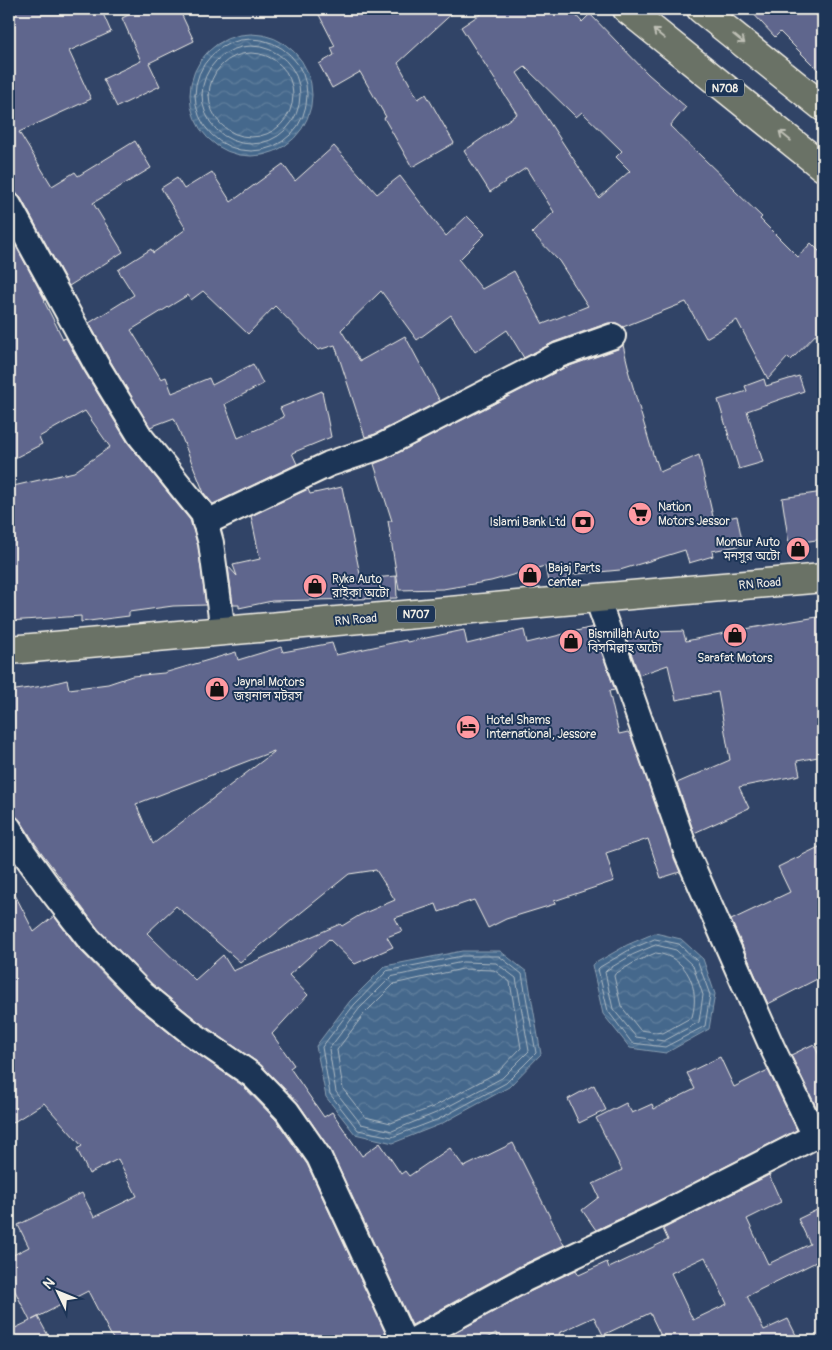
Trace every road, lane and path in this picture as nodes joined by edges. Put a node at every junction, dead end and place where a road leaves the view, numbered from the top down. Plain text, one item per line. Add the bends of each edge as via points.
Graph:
1 (627, 9) edge
2 (701, 9) edge
3 (823, 107) edge
4 (823, 166) edge
5 (9, 205) edge
6 (613, 336) dead end
7 (205, 523) junction
8 (823, 578) edge
9 (597, 598) junction
10 (223, 632) junction
11 (9, 650) edge
12 (9, 828) edge
13 (16, 858) edge
14 (404, 1341) edge
15 (412, 1341) edge

4 -> 1 highway, N708
2 -> 3 highway
5 - 7 street via 96,364 140,436 202,514
6 - 7 street via 559,355 380,447 330,464
7 - 10 street via 211,543
8 - 9 highway, RN Road / N707
9 - 10 highway, RN Road / N707
9 - 15 street via 687,854 815,1136 525,1279
10 - 11 highway, RN Road / N707
12 - 13 street
13 - 14 street via 143,994 191,1033 252,1075 287,1111 319,1158

